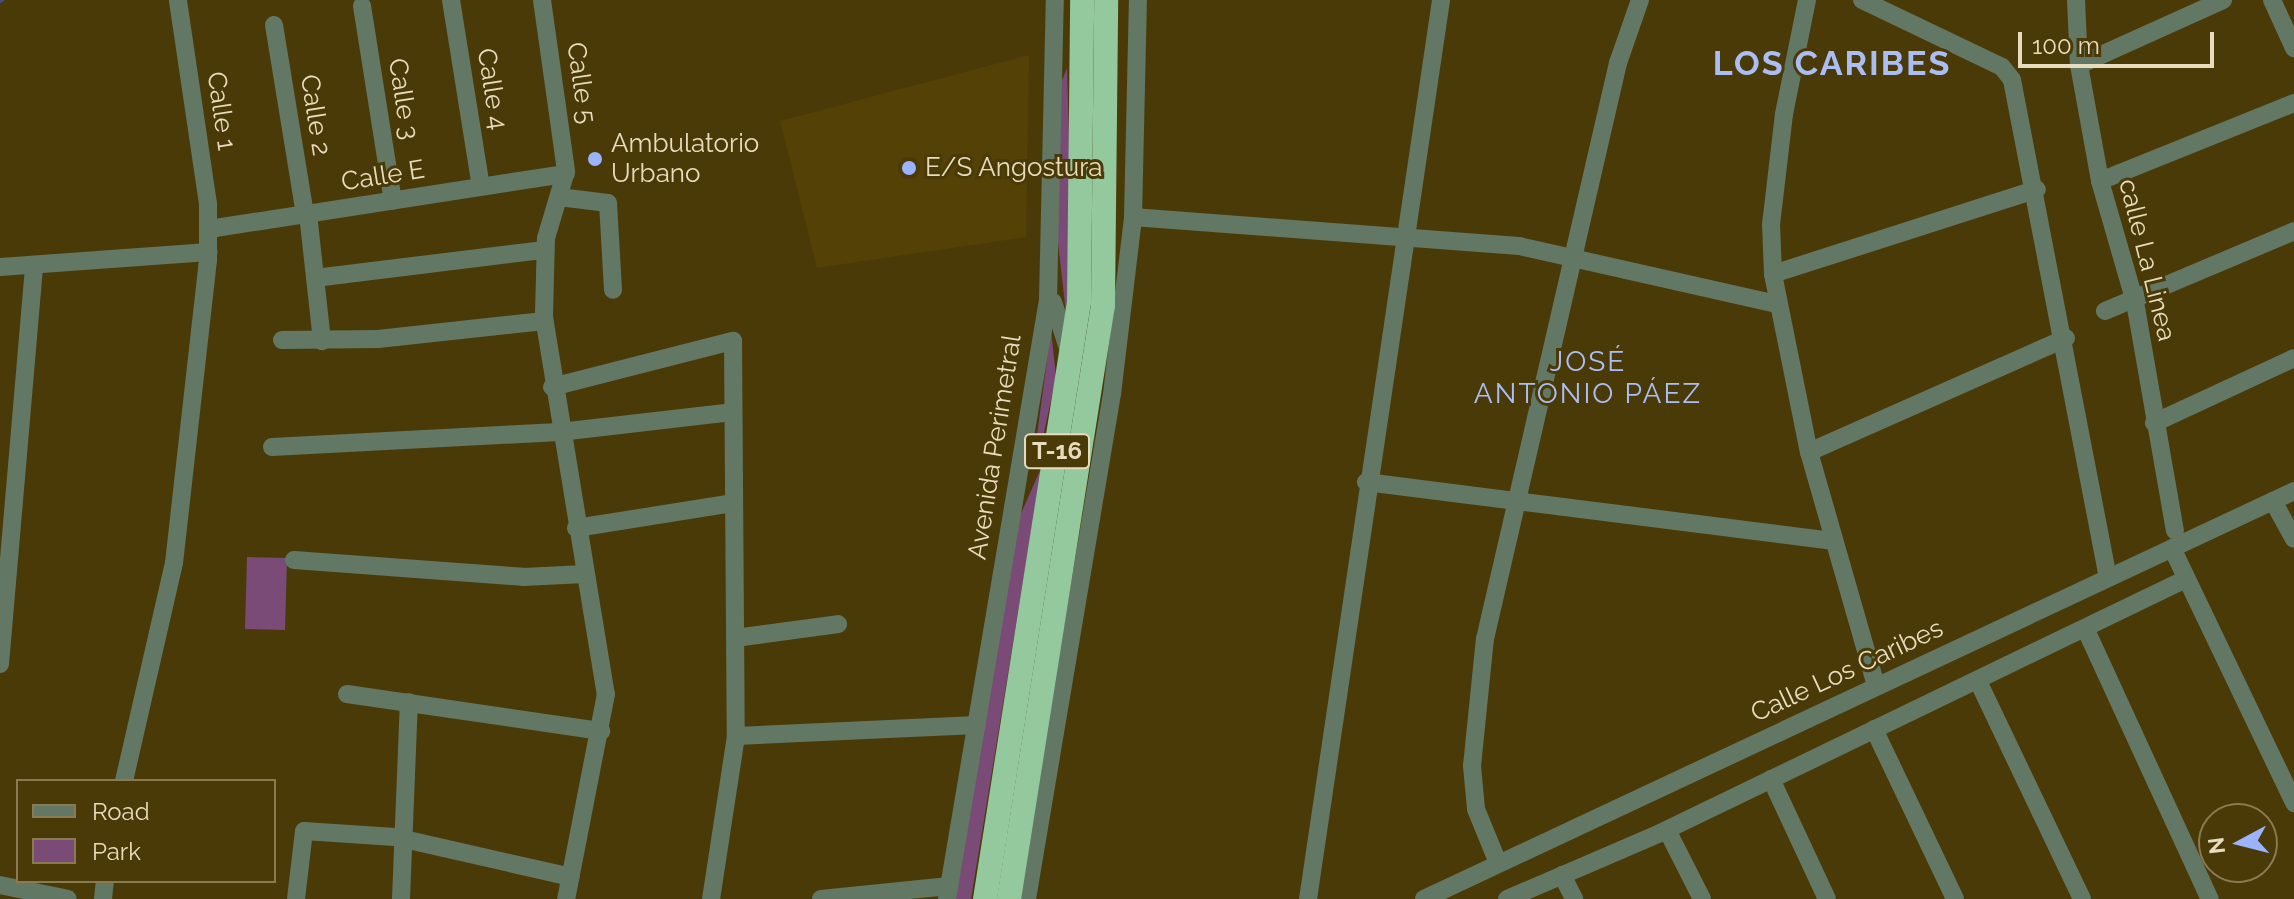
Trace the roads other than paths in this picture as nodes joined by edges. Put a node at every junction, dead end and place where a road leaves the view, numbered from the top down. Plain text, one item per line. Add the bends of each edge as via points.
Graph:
1 (178, 0) edge
2 (451, 0) edge
3 (542, 0) edge
4 (1055, 0) edge
5 (1081, 0) edge
6 (1106, 0) edge
7 (1138, 0) edge
8 (1441, 0) edge
9 (1640, 0) edge
10 (1807, 0) edge
11 (1862, 0) edge
12 (2076, 0) edge
13 (2223, 0) edge
14 (2272, 0) edge
15 (362, 6) dead end
16 (274, 25) dead end
17 (2294, 48) edge
18 (2079, 65) junction
19 (1055, 87) junction
20 (2294, 103) edge
21 (566, 174) junction
22 (2100, 181) junction
23 (481, 187) junction
24 (2037, 189) junction
25 (559, 197) junction
26 (393, 201) junction
27 (306, 214) junction
28 (1133, 217) junction
29 (209, 229) junction
30 (2294, 231) edge
31 (1403, 239) junction
32 (544, 250) junction
33 (208, 252) junction
34 (1572, 256) junction
35 (34, 265) junction
36 (0, 267) edge
37 (1773, 274) junction
38 (315, 278) junction
39 (1050, 279) junction
40 (613, 290) dead end
41 (2135, 302) junction
42 (1776, 304) junction
43 (2105, 311) dead end
44 (544, 321) junction
45 (2066, 338) junction
46 (282, 340) dead end
47 (322, 341) junction
48 (2294, 358) edge
49 (1071, 359) junction
50 (552, 387) junction
51 (732, 412) junction
52 (2154, 423) junction
53 (560, 432) junction
54 (272, 447) dead end
55 (1809, 452) junction
56 (1366, 482) junction
57 (2294, 491) edge
58 (2273, 501) junction
59 (734, 503) junction
60 (1514, 503) junction
61 (576, 528) junction
62 (2294, 539) edge
63 (2173, 540) junction
64 (1834, 541) junction
65 (294, 560) dead end
66 (585, 574) junction
67 (2108, 578) junction
68 (2186, 579) junction
69 (838, 624) dead end
70 (2086, 630) junction
71 (735, 638) junction
72 (0, 664) edge
73 (1978, 681) junction
74 (1876, 686) junction
75 (347, 694) dead end
76 (409, 702) junction
77 (977, 725) junction
78 (1874, 729) junction
79 (601, 731) junction
80 (736, 736) junction
81 (124, 779) edge
82 (1771, 779) junction
83 (2294, 803) edge
84 (1667, 830) junction
85 (408, 839) junction
86 (1498, 863) junction
87 (1562, 875) junction
88 (571, 877) junction
89 (0, 885) edge
90 (948, 893) edge
91 (68, 899) edge
92 (296, 899) edge
93 (401, 899) edge
94 (566, 899) edge
95 (711, 899) edge
96 (821, 899) edge
97 (985, 899) edge
98 (1009, 899) edge
99 (1027, 899) edge
100 (1308, 899) edge
101 (1424, 899) edge
102 (1507, 899) edge
103 (1574, 899) edge
104 (1702, 899) edge
105 (1827, 899) edge
106 (1955, 899) edge
107 (2082, 899) edge
108 (2210, 899) edge

1 - 29 street, Calle 1
2 - 23 street, Calle 4
3 - 21 street, Calle 5
4 - 19 street, Avenida Perimetral
5 - 19 street
5 - 49 highway, T-16 via 1085,218
6 - 98 highway, T-16 via 1103,305
7 - 28 street
8 - 31 street
9 - 34 street via 1618,63
10 - 37 street via 1784,114 1771,224
11 - 24 street via 2002,67 2021,106
12 - 18 street, calle La Linea
13 - 18 street
14 - 17 street
15 - 26 street, Calle 3
16 - 27 street, Calle 2
18 - 22 street, calle La Linea
19 - 39 street, Avenida Perimetral
20 - 22 street
21 - 23 street, Calle E
21 - 25 street
22 - 41 street, calle La Linea
23 - 26 street, Calle E
24 - 37 street
24 - 45 street
25 - 32 street
25 - 40 street via 608,203
26 - 27 street, Calle E
27 - 29 street, Calle E
27 - 38 street, Calle 2
28 - 31 street
28 - 99 street via 1112,394
29 - 33 street, Calle 1
30 - 41 street
31 - 34 street via 1441,238
31 - 56 street
32 - 38 street
32 - 44 street
33 - 35 street
33 - 81 street, Calle 1 via 174,563
34 - 42 street
34 - 60 street
35 - 36 street
35 - 72 street
37 - 42 street
38 - 47 street, Calle 2
39 - 49 street via 1054,316
39 - 77 street, Avenida Perimetral
41 - 43 street
41 - 52 street, calle La Linea
42 - 55 street
44 - 47 street
44 - 50 street
45 - 55 street
45 - 67 street
46 - 47 street
48 - 52 street
49 - 97 highway, T-16
50 - 51 street via 733,341
50 - 53 street
51 - 53 street
51 - 59 street
52 - 63 street, calle La Linea
53 - 54 street
53 - 61 street
55 - 64 street
56 - 60 street
56 - 100 street
57 - 58 street, Calle Los Caribes
58 - 62 street
58 - 63 street, Calle Los Caribes
59 - 61 street
59 - 71 street
60 - 64 street
60 - 86 street via 1473,730 1476,809
61 - 66 street
63 - 67 street, Calle Los Caribes
63 - 68 street, calle La Linea
64 - 74 street
65 - 66 street via 510,577
66 - 79 street via 605,675
67 - 74 street, Calle Los Caribes
68 - 70 street
68 - 83 street, calle La Linea
69 - 71 street
70 - 73 street
70 - 108 street
71 - 80 street
73 - 78 street
73 - 107 street
74 - 86 street, Calle Los Caribes
75 - 76 street
76 - 79 street
76 - 85 street
77 - 80 street
77 - 90 street, Avenida Perimetral
78 - 82 street
78 - 106 street
79 - 88 street
80 - 95 street
82 - 84 street
82 - 105 street
84 - 87 street
84 - 104 street
85 - 88 street
85 - 92 street via 304,831
85 - 93 street
86 - 101 street, Calle Los Caribes
87 - 102 street
87 - 103 street
88 - 94 street
89 - 91 street
90 - 96 street

